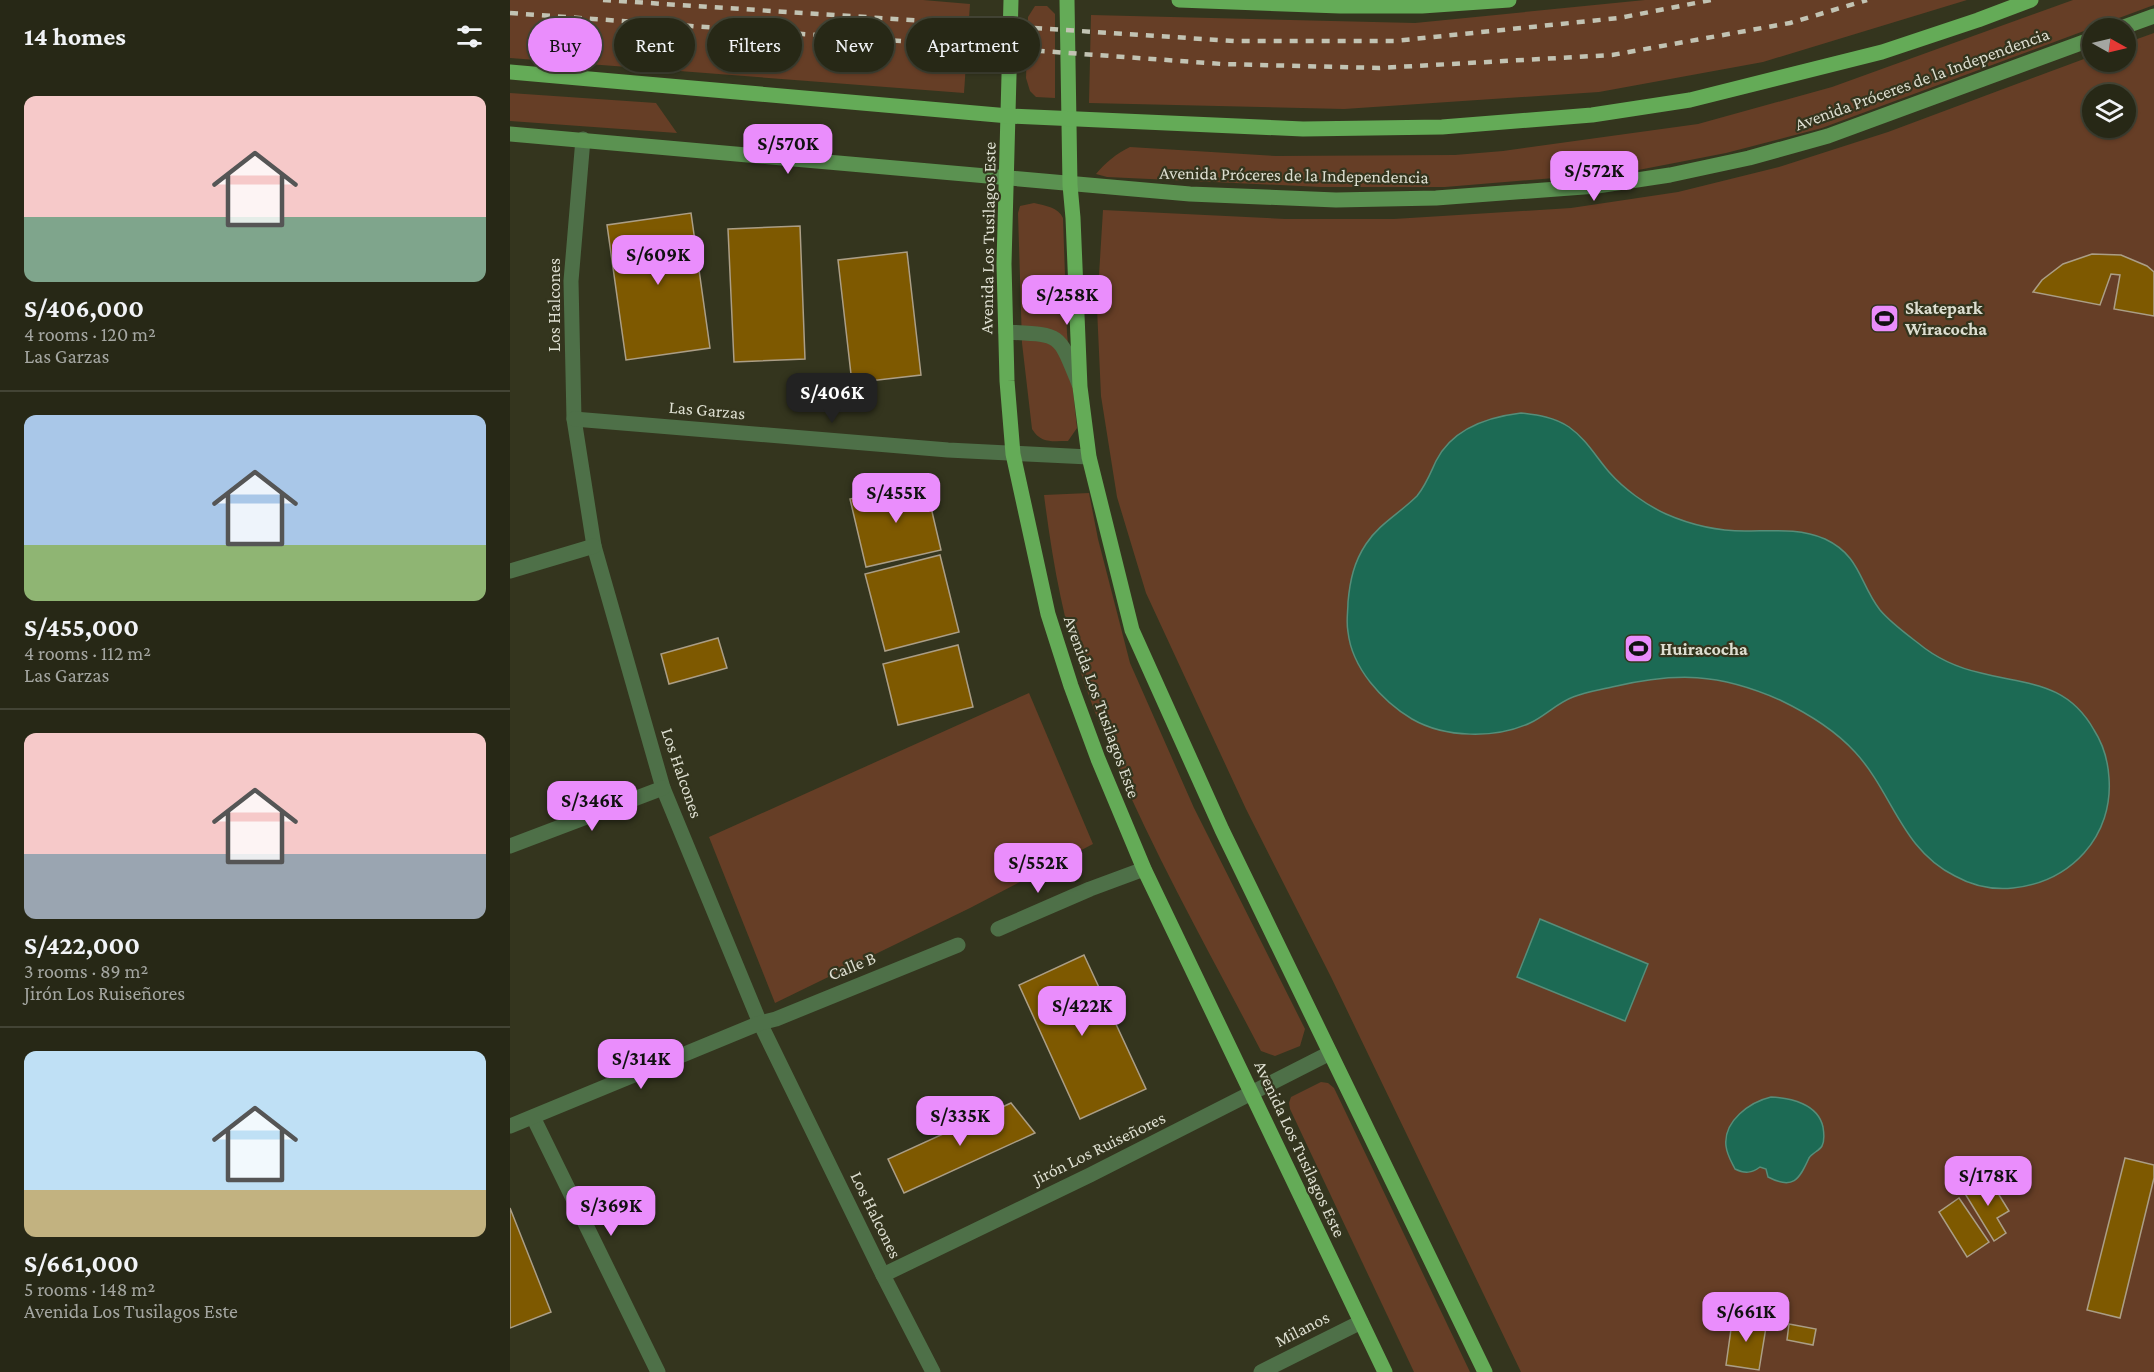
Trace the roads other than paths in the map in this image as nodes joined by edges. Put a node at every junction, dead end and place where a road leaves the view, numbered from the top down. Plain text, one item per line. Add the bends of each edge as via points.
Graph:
1 (1011, 0) edge
2 (1066, 0) edge
3 (1179, 0) edge
4 (1509, 0) edge
5 (2031, 0) edge
6 (2154, 16) edge
7 (2136, 23) edge
8 (2082, 43) edge
9 (510, 72) edge
10 (1009, 116) junction
11 (1068, 119) junction
12 (510, 134) edge
13 (583, 139) junction
14 (1007, 179) junction
15 (1070, 185) junction
16 (1006, 332) junction
17 (1080, 387) junction
18 (574, 419) junction
19 (1014, 454) junction
20 (1089, 458) junction
21 (594, 546) junction
22 (510, 571) edge
23 (663, 788) junction
24 (510, 846) edge
25 (1144, 869) junction
26 (998, 928) dead end
27 (958, 945) dead end
28 (760, 1023) junction
29 (1330, 1053) junction
30 (1252, 1094) junction
31 (533, 1117) junction
32 (510, 1126) edge
33 (883, 1275) junction
34 (1360, 1322) junction
35 (658, 1372) edge
36 (933, 1372) edge
37 (1261, 1372) edge
38 (1385, 1372) edge
39 (1485, 1372) edge

1 - 10 main road, Avenida Los Tusilagos Este
2 - 11 main road
3 - 4 main road via 1422,6
5 - 11 main road, Avenida Próceres de la Independencia via 1882,52 1690,100 1592,115 1442,128 1326,129
6 - 7 main road
8 - 15 main road, Avenida Próceres de la Independencia via 1828,136 1749,158 1597,186 1436,198 1336,200
9 - 10 main road, Avenida Próceres de la Independencia
10 - 11 main road, Avenida Próceres de la Independencia
10 - 14 main road, Avenida Los Tusilagos Este
11 - 15 main road
12 - 13 main road, Avenida Próceres de la Independencia
13 - 14 main road, Avenida Próceres de la Independencia
13 - 18 street, Los Halcones via 571,281
14 - 15 main road, Avenida Próceres de la Independencia
14 - 16 main road, Avenida Los Tusilagos Este
15 - 17 main road
16 - 17 street via 1057,339
16 - 19 main road, Avenida Los Tusilagos Este
17 - 20 main road
18 - 19 street, Las Garzas
18 - 21 street, Los Halcones
19 - 20 street, Las Garzas
19 - 25 main road, Avenida Los Tusilagos Este via 1048,614 1098,759
20 - 29 main road via 1132,630 1222,830
21 - 22 street
21 - 23 street, Los Halcones
23 - 24 street
23 - 28 street, Los Halcones
25 - 26 street
25 - 30 main road, Avenida Los Tusilagos Este
27 - 28 street, Calle B
28 - 31 street
28 - 33 street, Los Halcones
29 - 30 street, Jirón Los Ruiseñores
29 - 39 main road
30 - 33 street, Jirón Los Ruiseñores
30 - 34 main road, Avenida Los Tusilagos Este
31 - 32 street
31 - 35 street
33 - 36 street, Los Halcones
34 - 37 street, Milanos
34 - 38 main road, Avenida Los Tusilagos Este

